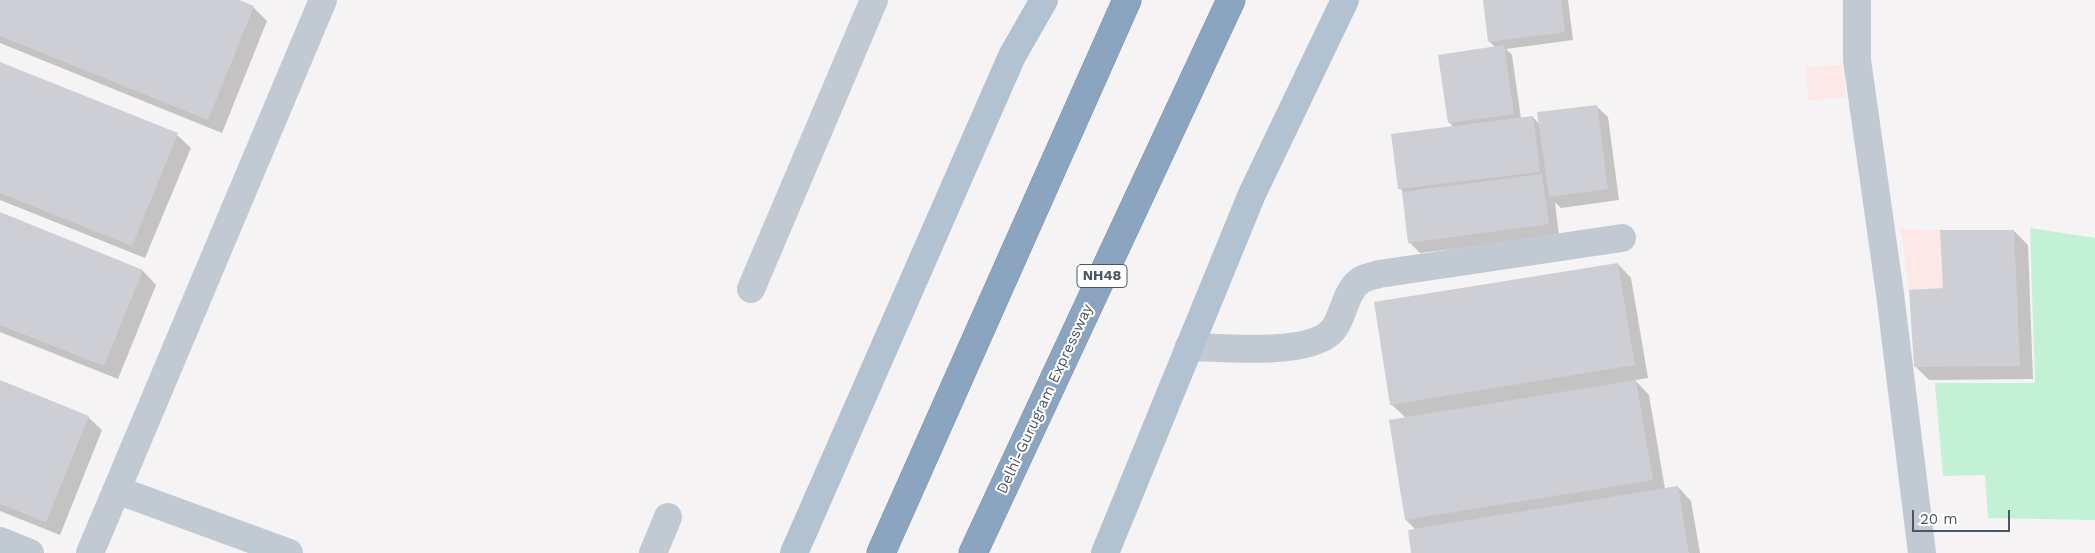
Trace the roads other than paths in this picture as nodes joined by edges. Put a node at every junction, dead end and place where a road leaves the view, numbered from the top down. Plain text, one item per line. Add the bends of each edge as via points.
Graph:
1 (323, 0) edge
2 (874, 0) edge
3 (1044, 0) edge
4 (1127, 0) edge
5 (1230, 0) edge
6 (1345, 0) edge
7 (1857, 0) edge
8 (1622, 238) dead end
9 (751, 289) dead end
10 (1189, 347) junction
11 (117, 490) junction
12 (668, 517) dead end
13 (0, 540) edge
14 (30, 553) edge
15 (90, 553) edge
16 (289, 553) edge
17 (653, 553) edge
18 (794, 553) edge
19 (881, 553) edge
20 (973, 553) edge
21 (1105, 553) edge
22 (1922, 553) edge

1 - 11 street
2 - 9 street
3 - 18 main road via 1012,56
4 - 19 highway
5 - 20 highway, Delhi-Gurugram Expressway / NH48
6 - 10 main road via 1252,194
7 - 22 street via 1857,60
8 - 10 street via 1379,274 1361,280 1353,288 1335,327 1327,337 1313,343 1289,348
10 - 21 main road
11 - 15 street
11 - 16 street
12 - 17 street
13 - 14 street

